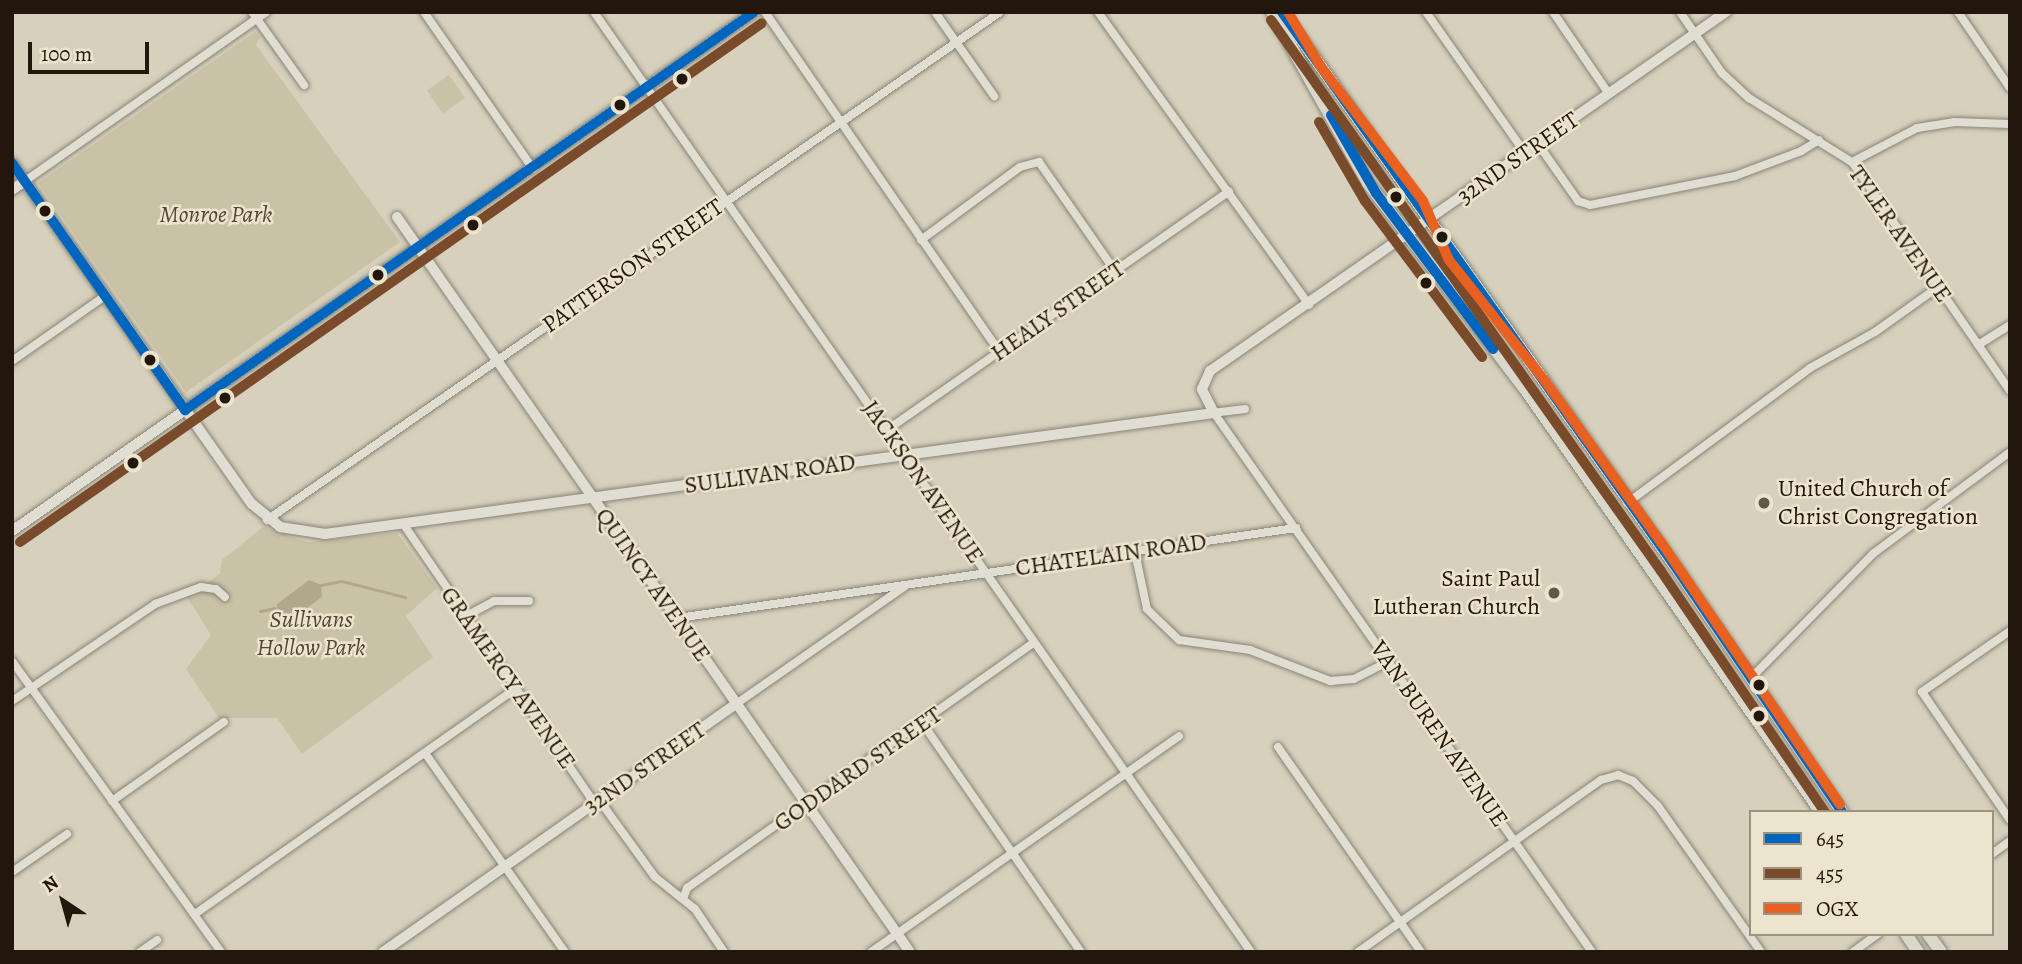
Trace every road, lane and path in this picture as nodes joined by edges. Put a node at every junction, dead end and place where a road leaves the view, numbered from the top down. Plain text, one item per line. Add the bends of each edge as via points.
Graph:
1 (265, 12) edge
2 (424, 12) edge
3 (594, 12) edge
4 (754, 12) edge
5 (765, 12) edge
6 (935, 12) edge
7 (1000, 12) edge
8 (1098, 12) edge
9 (1272, 12) edge
10 (1282, 12) edge
11 (1426, 12) edge
12 (1553, 12) edge
13 (1680, 12) edge
14 (1726, 12) edge
15 (1958, 12) edge
16 (254, 15) edge
17 (1695, 34) junction
18 (956, 42) junction
19 (304, 85) dead end
20 (647, 88) junction
21 (2010, 88) edge
22 (1609, 94) junction
23 (994, 96) dead end
24 (843, 121) junction
25 (2010, 124) edge
26 (1819, 139) junction
27 (1538, 144) junction
28 (1525, 153) junction
29 (1852, 162) junction
30 (12, 163) edge
31 (533, 169) junction
32 (25, 181) junction
33 (12, 190) edge
34 (1229, 191) junction
35 (726, 202) junction
36 (397, 217) dead end
37 (1429, 220) junction
38 (1406, 237) junction
39 (921, 240) junction
40 (420, 248) junction
41 (1115, 271) junction
42 (1938, 287) junction
43 (105, 296) junction
44 (1309, 305) junction
45 (2010, 325) edge
46 (1978, 345) junction
47 (999, 351) junction
48 (12, 361) edge
49 (497, 361) junction
50 (2010, 391) edge
51 (1245, 409) dead end
52 (185, 410) junction
53 (1214, 413) junction
54 (887, 430) junction
55 (2010, 452) edge
56 (904, 455) junction
57 (593, 499) junction
58 (1627, 503) junction
59 (267, 520) junction
60 (404, 525) junction
61 (1296, 528) junction
62 (12, 531) edge
63 (1135, 552) junction
64 (987, 574) junction
65 (908, 584) junction
66 (225, 597) dead end
67 (529, 601) dead end
68 (466, 616) junction
69 (678, 618) junction
70 (2010, 631) edge
71 (1034, 642) junction
72 (12, 661) edge
73 (1389, 661) junction
74 (1752, 677) junction
75 (30, 688) junction
76 (517, 688) junction
77 (12, 701) edge
78 (736, 705) junction
79 (224, 722) dead end
80 (923, 724) junction
81 (1179, 736) dead end
82 (1278, 747) dead end
83 (425, 753) junction
84 (1126, 773) junction
85 (112, 801) junction
86 (597, 802) junction
87 (807, 805) junction
88 (1820, 810) edge
89 (1841, 810) edge
90 (2010, 820) edge
91 (67, 834) dead end
92 (2010, 841) edge
93 (1515, 842) junction
94 (1994, 853) edge
95 (1012, 854) junction
96 (505, 866) junction
97 (12, 872) edge
98 (684, 896) junction
99 (195, 914) junction
100 (1400, 922) junction
101 (897, 933) junction
102 (1749, 935) edge
103 (1750, 936) edge
104 (1875, 936) edge
105 (1907, 936) edge
106 (1929, 936) edge
107 (157, 940) dead end
108 (387, 951) edge
109 (140, 952) edge
110 (221, 952) edge
111 (565, 952) edge
112 (724, 952) edge
113 (871, 952) edge
114 (910, 952) edge
115 (1081, 952) edge
116 (1251, 952) edge
117 (1358, 952) edge
118 (1421, 952) edge
119 (1592, 952) edge
120 (1761, 952) edge
121 (1853, 952) edge
122 (1918, 952) edge
123 (1941, 952) edge

1 - 16 street
2 - 31 street
3 - 20 street, JACKSON AVENUE
4 - 20 main road
5 - 24 street
6 - 18 street
7 - 18 street, PATTERSON STREET
8 - 34 street
9 - 38 main road via 1361,172
10 - 37 main road
11 - 28 street
12 - 22 street
13 - 17 street, TYLER AVENUE
14 - 17 street, 32ND STREET
15 - 21 street
16 - 19 street
16 - 32 street
17 - 22 street, 32ND STREET
17 - 26 street, TYLER AVENUE via 1722,73 1749,98
18 - 23 street
18 - 24 street, PATTERSON STREET
20 - 31 main road
20 - 35 street, JACKSON AVENUE
22 - 27 street, 32ND STREET
24 - 35 street, PATTERSON STREET
24 - 39 street
25 - 29 street via 1954,122 1917,128
26 - 27 street via 1801,151 1735,176 1590,205 1578,201
26 - 29 street, TYLER AVENUE
27 - 28 street, 32ND STREET
28 - 37 street, 32ND STREET
29 - 42 street, TYLER AVENUE
30 - 32 street
31 - 40 main road
32 - 33 street
32 - 43 street
34 - 41 street, HEALY STREET
34 - 44 street
35 - 49 street, PATTERSON STREET
35 - 54 street, JACKSON AVENUE
36 - 40 street, QUINCY AVENUE
37 - 38 street, 32ND STREET
37 - 58 main road
38 - 44 street, 32ND STREET
38 - 88 main road via 1519,381
39 - 41 street via 1020,167 1038,162
39 - 47 street
40 - 49 street, QUINCY AVENUE
40 - 52 main road
41 - 47 street, HEALY STREET
42 - 46 street, TYLER AVENUE
42 - 58 street via 1875,332 1810,369
43 - 48 street
43 - 52 street
44 - 53 street, 32ND STREET via 1205,376 1202,390
45 - 46 street
46 - 50 street, TYLER AVENUE
47 - 54 street, HEALY STREET
49 - 57 street, QUINCY AVENUE
49 - 59 street, PATTERSON STREET
51 - 53 street, SULLIVAN ROAD
52 - 59 street
52 - 62 main road
53 - 56 street, SULLIVAN ROAD
53 - 61 street, VAN BUREN AVENUE
54 - 56 street, JACKSON AVENUE
55 - 74 street via 1874,554
56 - 57 street, SULLIVAN ROAD
56 - 64 street, JACKSON AVENUE
57 - 60 street, SULLIVAN ROAD
57 - 69 street, QUINCY AVENUE
58 - 74 main road
59 - 60 street, SULLIVAN ROAD via 294,532 325,534
60 - 68 street, GRAMERCY AVENUE
61 - 63 street, CHATELAIN ROAD
61 - 73 street, VAN BUREN AVENUE
63 - 64 street, CHATELAIN ROAD
63 - 73 street via 1147,609 1179,640 1250,650 1329,681 1354,679
64 - 65 street, CHATELAIN ROAD
64 - 71 street, JACKSON AVENUE
65 - 69 street, CHATELAIN ROAD
65 - 78 street, 32ND STREET
66 - 75 street via 216,589 201,587 155,604
67 - 68 street via 494,601
68 - 76 street, GRAMERCY AVENUE
69 - 78 street, QUINCY AVENUE
70 - 90 street via 1922,692
71 - 80 street, GODDARD STREET
71 - 84 street, JACKSON AVENUE
72 - 75 street
73 - 93 street, VAN BUREN AVENUE
74 - 89 main road
75 - 77 street
75 - 85 street
76 - 83 street
76 - 86 street, GRAMERCY AVENUE
78 - 86 street, 32ND STREET
78 - 87 street, QUINCY AVENUE
79 - 85 street
80 - 87 street, GODDARD STREET
80 - 95 street
81 - 84 street
82 - 100 street
83 - 96 street
83 - 99 street
84 - 95 street
84 - 116 street, JACKSON AVENUE
85 - 99 street
86 - 96 street, 32ND STREET
86 - 98 street, GRAMERCY AVENUE via 655,877
87 - 98 street, GODDARD STREET via 687,888
87 - 101 street, QUINCY AVENUE
91 - 97 street
92 - 94 street
93 - 100 street
93 - 102 street via 1601,779 1625,776 1658,806
93 - 119 street, VAN BUREN AVENUE
95 - 101 street
95 - 115 street
96 - 108 street, 32ND STREET
96 - 111 street
98 - 112 street, GRAMERCY AVENUE
99 - 110 street
100 - 117 street
100 - 118 street
101 - 113 street
101 - 114 street, QUINCY AVENUE
103 - 120 street
104 - 121 street
105 - 122 main road
106 - 123 main road
107 - 109 street

